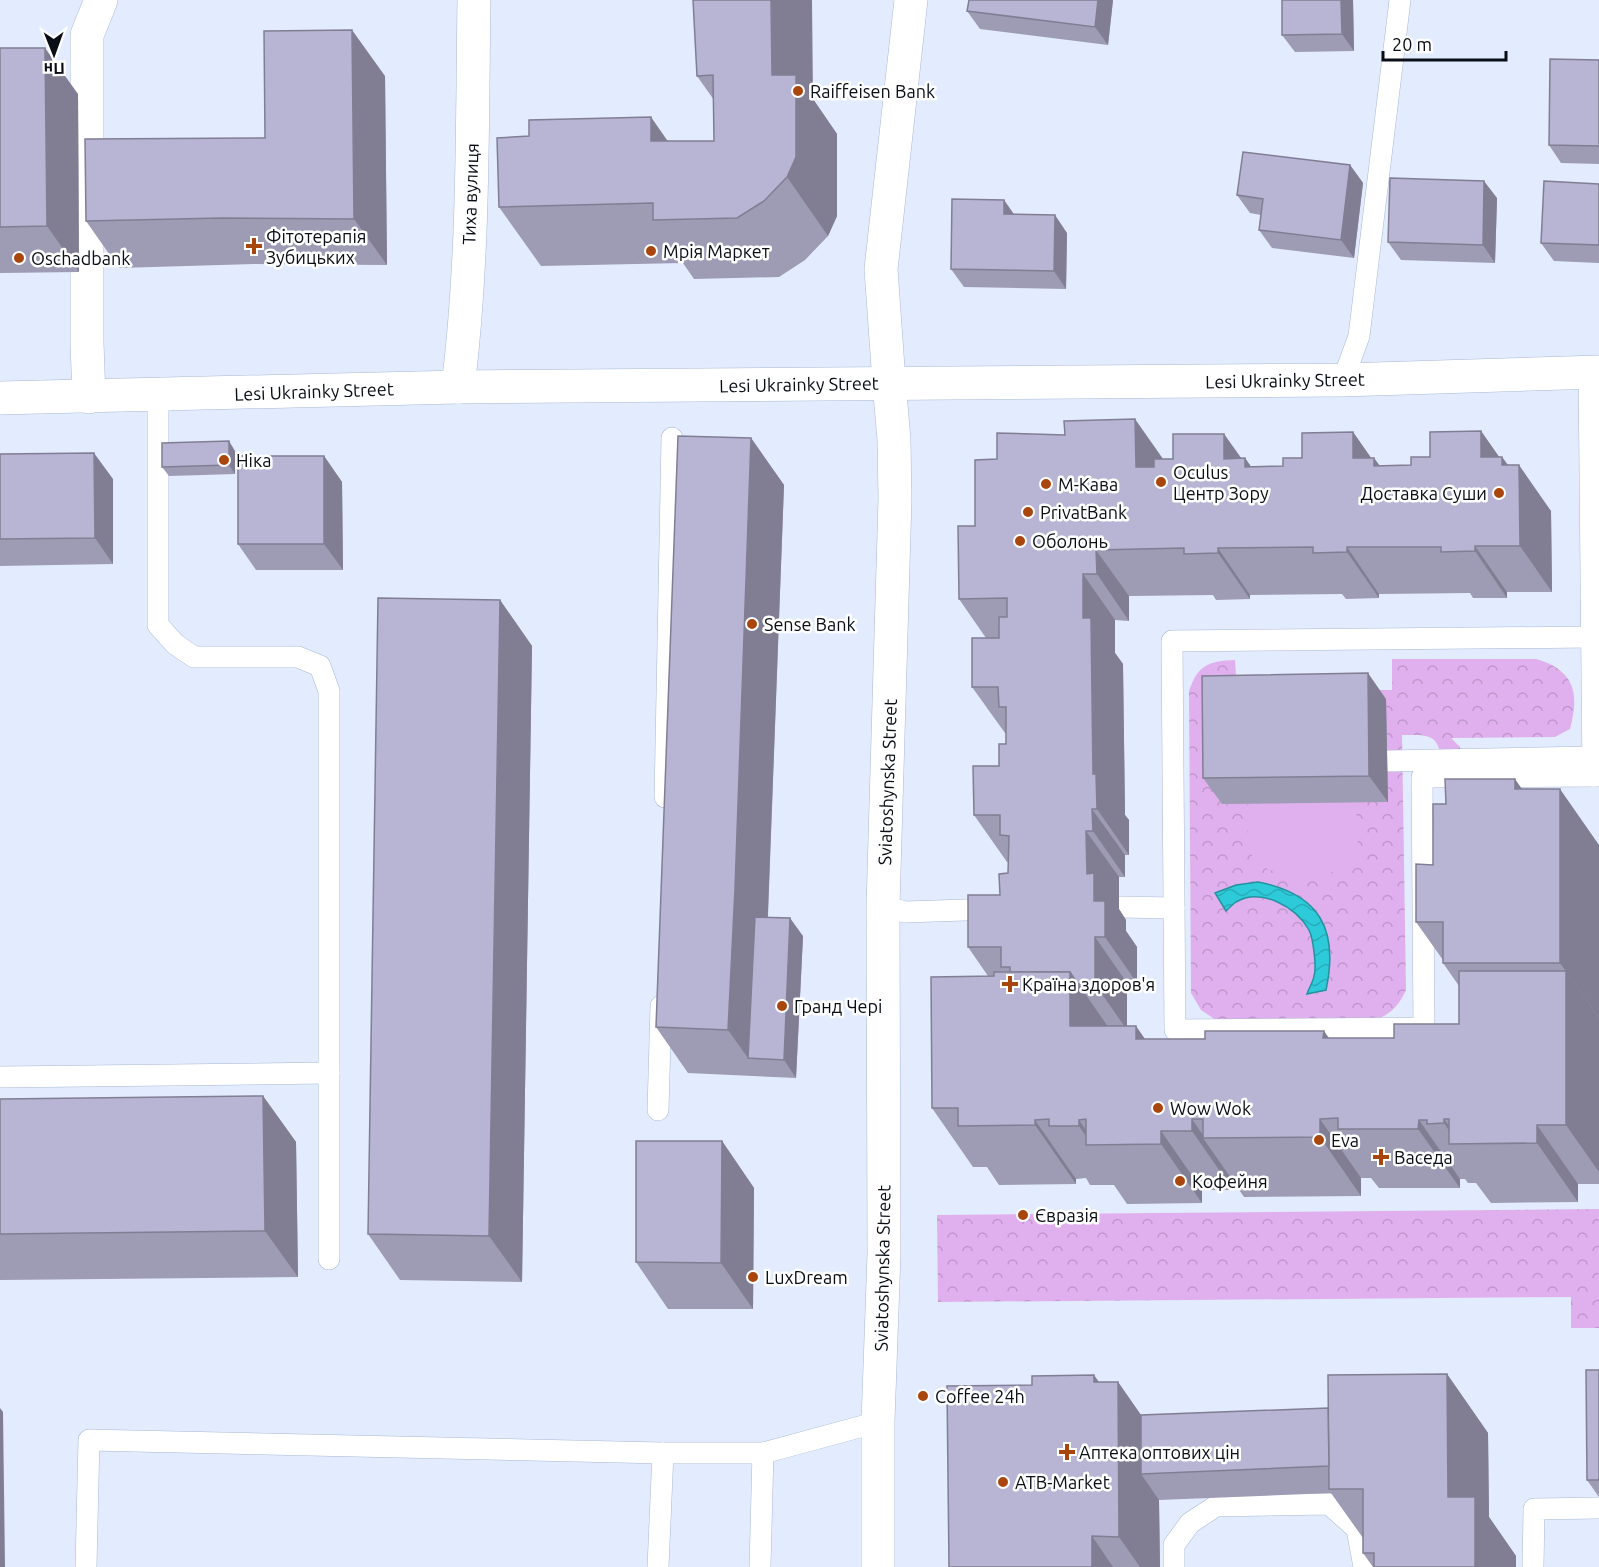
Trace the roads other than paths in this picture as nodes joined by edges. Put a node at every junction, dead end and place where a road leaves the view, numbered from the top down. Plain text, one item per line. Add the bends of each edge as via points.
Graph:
1 (102, 0) edge
2 (474, 0) edge
3 (911, 0) edge
4 (1400, 0) edge
5 (1594, 372) edge
6 (1343, 380) junction
7 (889, 382) junction
8 (458, 387) junction
9 (158, 396) junction
10 (90, 397) junction
11 (0, 398) edge
12 (672, 438) dead end
13 (1592, 637) junction
14 (1388, 761) dead end
15 (1595, 770) edge
16 (664, 815) edge
17 (884, 906) junction
18 (1018, 908) edge
19 (1120, 908) dead end
20 (1174, 908) junction
21 (661, 980) edge
22 (329, 1073) junction
23 (0, 1077) edge
24 (658, 1110) dead end
25 (329, 1258) dead end
26 (878, 1422) junction
27 (663, 1453) junction
28 (763, 1453) junction
29 (1599, 1508) edge
30 (86, 1567) edge
31 (658, 1567) edge
32 (760, 1567) edge
33 (878, 1567) edge
34 (1174, 1567) edge
35 (1364, 1567) edge
36 (1533, 1567) edge

1 - 10 street via 87,35
2 - 8 street, Тиха вулиця via 472,189
3 - 7 street, Sviatoshynska Street via 881,269
4 - 6 lane via 1359,336
5 - 6 street, Lesi Ukrainky Street
5 - 13 lane
6 - 7 street, Lesi Ukrainky Street
7 - 8 street, Lesi Ukrainky Street
7 - 17 street, Sviatoshynska Street via 895,499
8 - 9 street, Lesi Ukrainky Street
9 - 10 street, Lesi Ukrainky Street
9 - 22 lane via 158,625 194,657 298,657 320,666 329,691
10 - 11 street, Lesi Ukrainky Street
12 - 16 lane
13 - 15 lane
13 - 20 lane via 1172,641
14 - 15 lane
15 - 20 lane via 1422,777 1424,1028 1175,1030
17 - 18 lane via 905,912
17 - 26 street, Sviatoshynska Street via 884,1254
19 - 20 lane
21 - 24 lane
22 - 23 lane
22 - 25 lane
26 - 28 lane
26 - 33 street, Sviatoshynska Street
27 - 28 lane
27 - 30 lane via 89,1440
27 - 31 lane
28 - 32 lane
29 - 36 lane via 1534,1509
34 - 35 lane via 1174,1545 1190,1523 1216,1506 1329,1504 1357,1529

